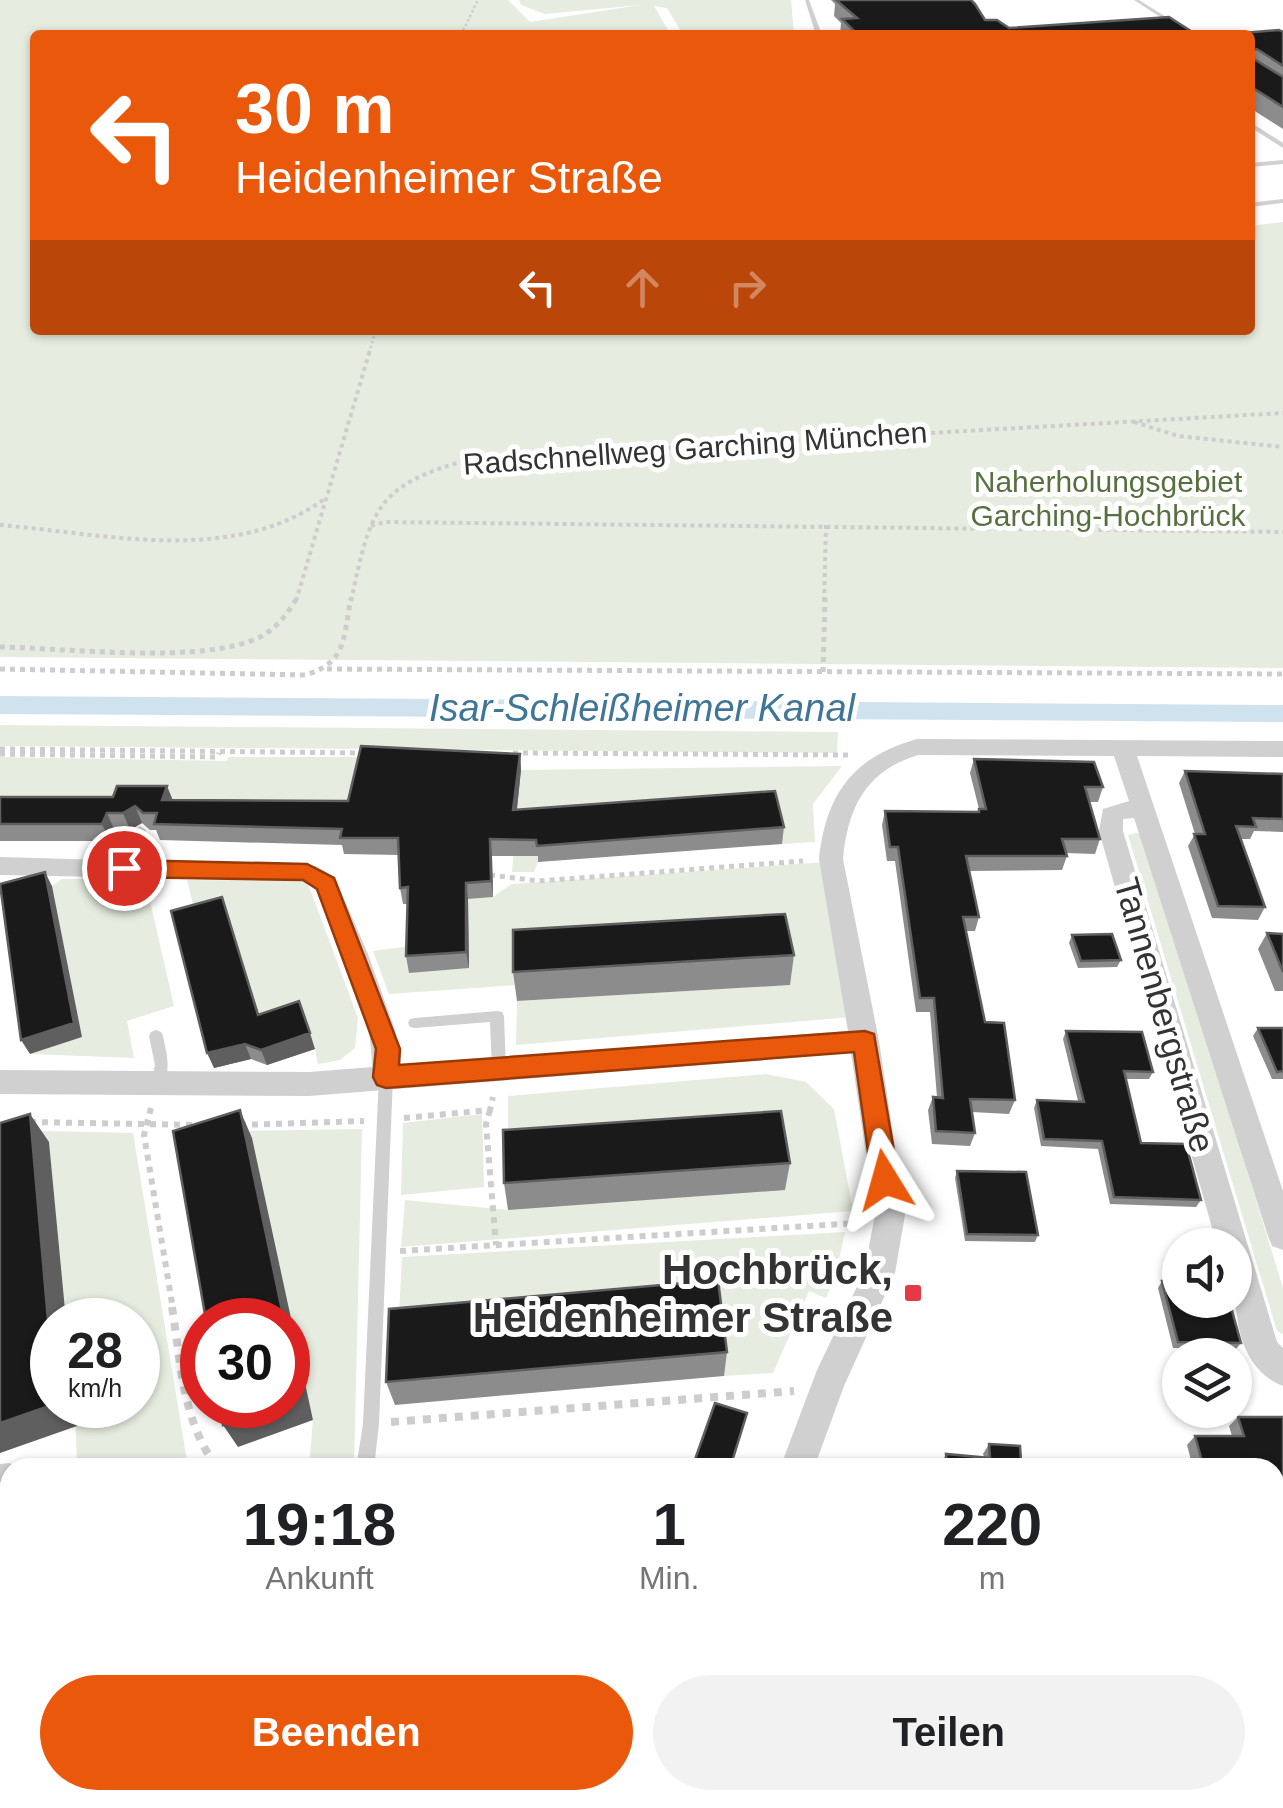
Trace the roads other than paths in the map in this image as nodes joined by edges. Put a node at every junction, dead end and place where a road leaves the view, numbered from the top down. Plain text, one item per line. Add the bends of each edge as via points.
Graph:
1 (807, 0) edge
2 (1136, 0) edge
3 (1178, 26) junction
4 (1160, 28) edge
5 (816, 30) edge
6 (1184, 30) edge
7 (1255, 127) edge
8 (1283, 146) edge
9 (1283, 162) edge
10 (1255, 165) edge
11 (1283, 202) edge
12 (1255, 204) edge
13 (1124, 748) junction
14 (1283, 749) edge
15 (1142, 809) junction
16 (140, 830) edge
17 (0, 866) edge
18 (124, 868) junction
19 (415, 1022) dead end
20 (156, 1036) dead end
21 (865, 1041) junction
22 (499, 1070) junction
23 (386, 1077) junction
24 (0, 1082) edge
25 (158, 1083) junction
26 (1227, 1228) edge
27 (1283, 1236) edge
28 (1252, 1311) edge
29 (1283, 1370) edge
30 (366, 1458) edge
31 (801, 1458) edge

1 - 5 lane
2 - 3 lane
3 - 4 lane
3 - 6 lane
7 - 8 lane
9 - 10 lane
11 - 12 lane
13 - 14 street
13 - 15 street, Tannenbergstraße
13 - 21 street via 917,747 892,755 845,798 831,859
15 - 26 street, Tannenbergstraße via 1112,815 1111,831
15 - 27 street, Tannenbergstraße
16 - 18 lane
17 - 18 street
18 - 23 street via 307,872 326,884 388,1049
19 - 22 lane via 497,1016
20 - 25 lane
21 - 22 street
21 - 31 street via 890,1216 879,1273
22 - 23 street
23 - 25 street
23 - 30 lane
24 - 25 street
28 - 29 street via 1264,1352

